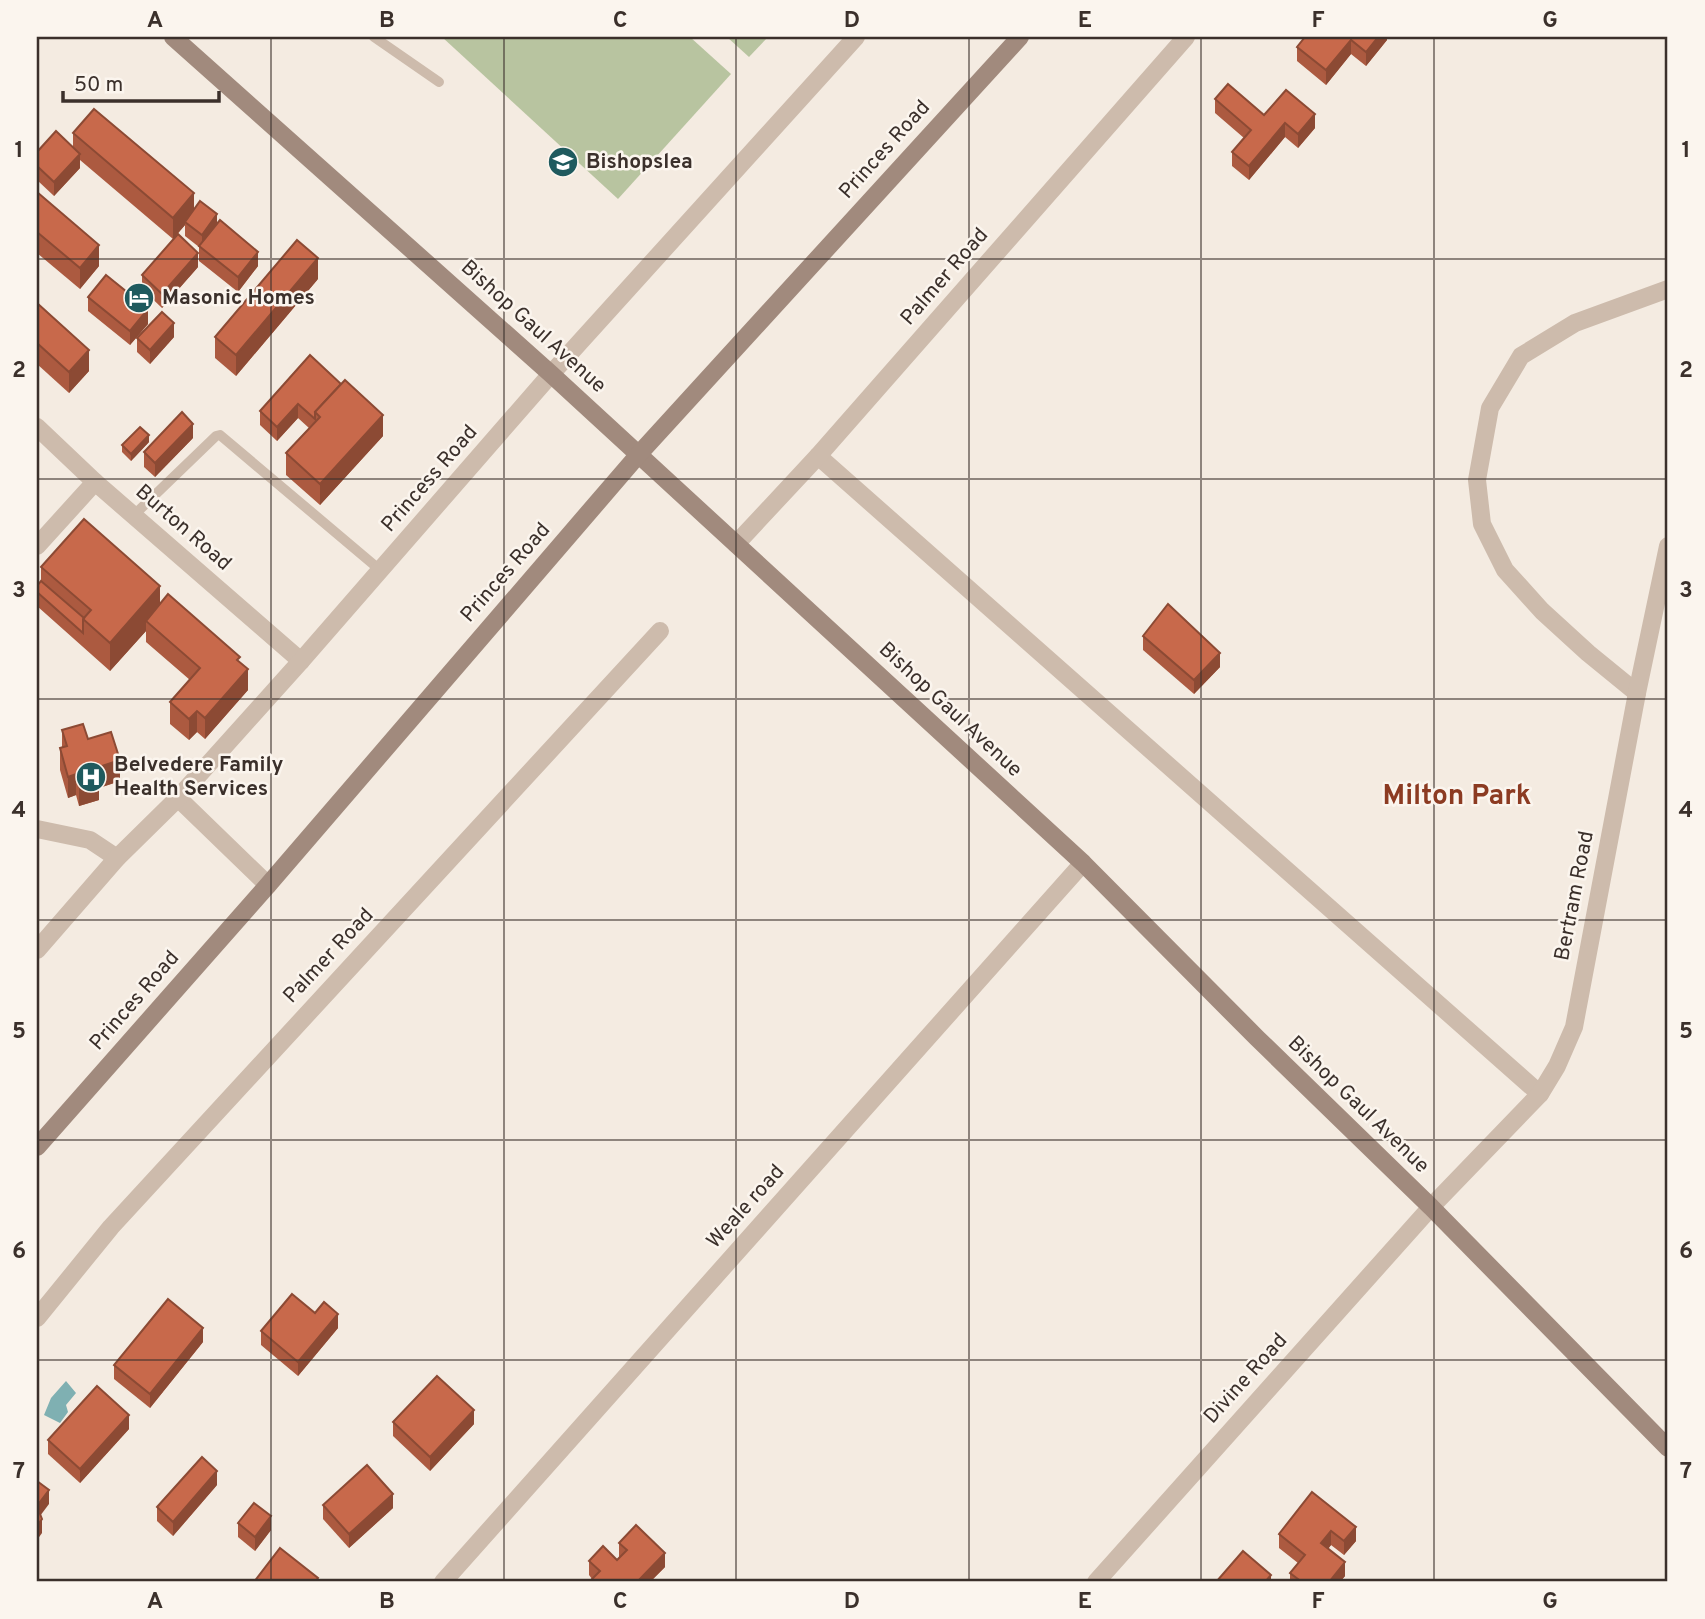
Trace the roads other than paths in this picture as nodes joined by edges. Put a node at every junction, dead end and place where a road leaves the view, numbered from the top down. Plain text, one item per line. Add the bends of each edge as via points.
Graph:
1 (173, 37) edge
2 (374, 37) edge
3 (856, 37) edge
4 (1020, 37) edge
5 (1186, 37) edge
6 (439, 82) dead end
7 (1668, 289) edge
8 (551, 374) junction
9 (37, 427) edge
10 (639, 454) junction
11 (818, 456) junction
12 (94, 482) junction
13 (134, 516) junction
14 (736, 544) junction
15 (37, 546) edge
16 (1668, 546) edge
17 (380, 570) junction
18 (660, 631) dead end
19 (301, 661) junction
20 (1637, 693) junction
21 (178, 798) junction
22 (37, 829) edge
23 (117, 858) junction
24 (1083, 863) junction
25 (268, 885) junction
26 (37, 950) edge
27 (1539, 1094) junction
28 (37, 1147) edge
29 (1431, 1207) junction
30 (37, 1318) edge
31 (1668, 1448) edge
32 (443, 1582) edge
33 (1096, 1582) edge

1 - 8 main road, Bishop Gaul Avenue
2 - 6 lane
3 - 8 street, Princess Road
4 - 10 main road, Princes Road
5 - 11 street, Palmer Road
7 - 20 street via 1575,323 1521,356 1490,408 1477,480 1482,524 1505,570 1542,611
8 - 10 main road, Bishop Gaul Avenue
8 - 17 street, Princess Road
9 - 12 street, Burton Road
10 - 14 main road, Bishop Gaul Avenue
10 - 25 main road, Princes Road
11 - 14 street, Palmer Road
11 - 27 street
12 - 13 street, Burton Road
12 - 15 street
13 - 17 lane via 220,435
13 - 19 street, Burton Road
14 - 24 main road, Bishop Gaul Avenue
16 - 20 street, Bertram Road
17 - 19 street, Princess Road
18 - 30 street, Palmer Road via 111,1227
19 - 21 street, Princess Road
20 - 27 street, Bertram Road via 1574,1027 1558,1066
21 - 23 street, Princess Road
21 - 25 street
22 - 23 street via 90,839
23 - 26 street, Princess Road
24 - 29 main road, Bishop Gaul Avenue
24 - 32 street, Weale road
25 - 28 main road, Princes Road
27 - 29 street, Bertram Road
29 - 31 main road, Bishop Gaul Avenue
29 - 33 street, Divine Road

